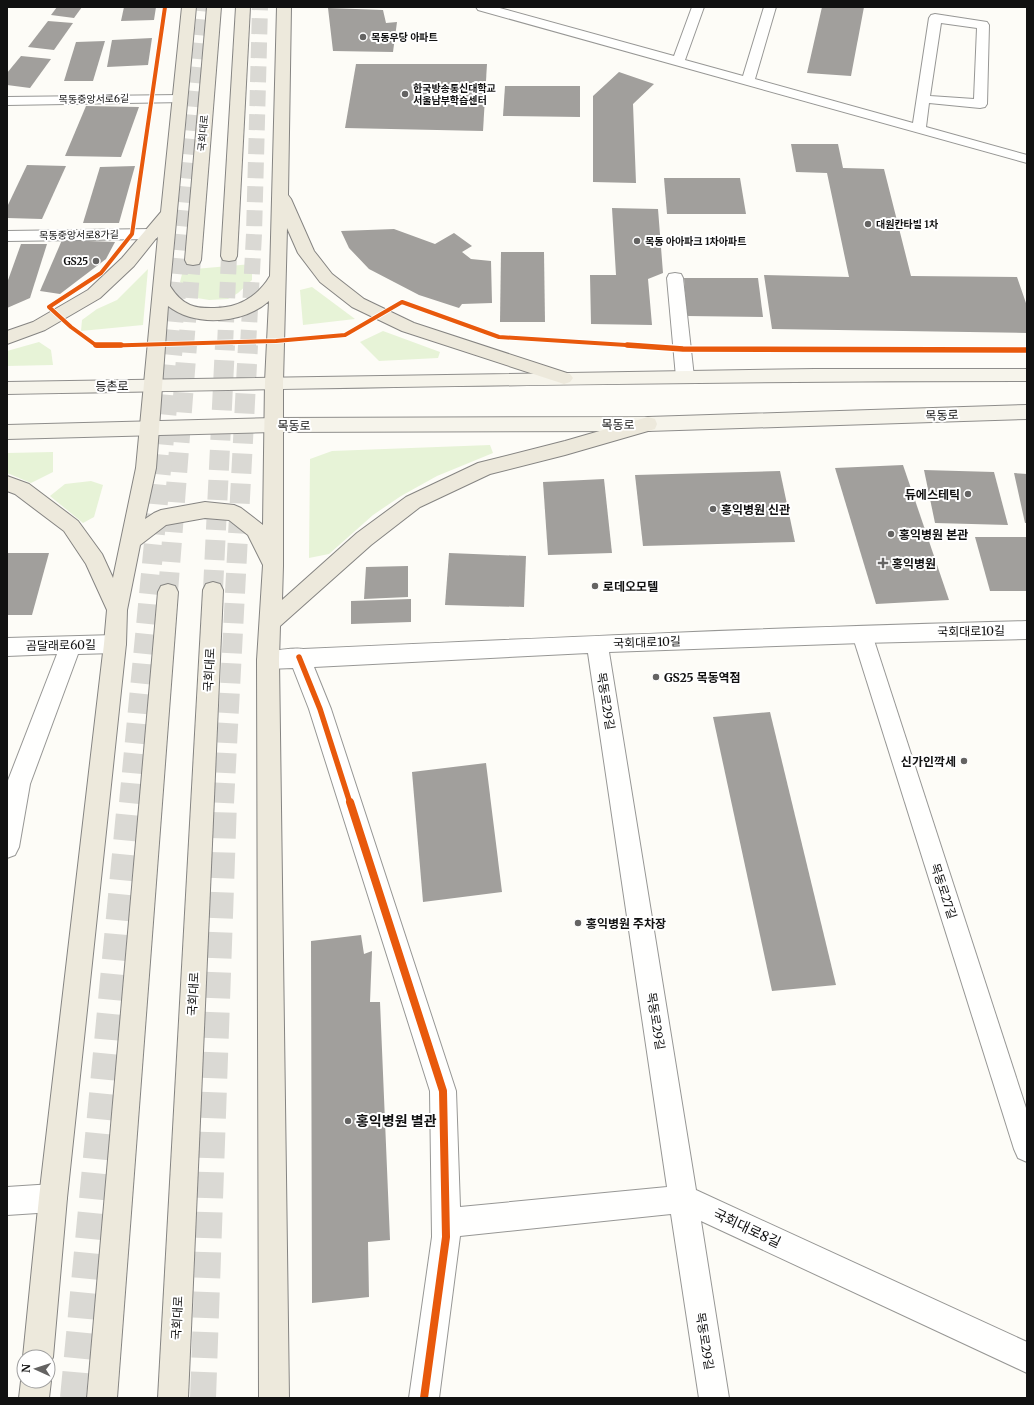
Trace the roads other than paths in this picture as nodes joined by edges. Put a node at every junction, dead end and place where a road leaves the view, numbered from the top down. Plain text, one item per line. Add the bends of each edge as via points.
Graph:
1 (189, 7) edge
2 (214, 7) edge
3 (242, 7) edge
4 (284, 7) edge
5 (482, 7) edge
6 (698, 7) edge
7 (770, 7) edge
8 (678, 62) junction
9 (748, 81) junction
10 (180, 99) junction
11 (924, 99) junction
12 (7, 101) edge
13 (919, 129) junction
14 (1027, 159) edge
15 (280, 192) junction
16 (168, 213) junction
17 (151, 234) junction
18 (7, 236) edge
19 (229, 256) tunnel mouth
20 (193, 260) tunnel mouth
21 (278, 276) junction
22 (675, 278) dead end
23 (160, 287) junction
24 (7, 338) edge
25 (1027, 375) edge
26 (685, 377) junction
27 (564, 378) junction
28 (274, 382) junction
29 (153, 386) junction
30 (7, 388) edge
31 (1027, 412) edge
32 (648, 424) junction
33 (274, 425) junction
34 (150, 429) junction
35 (7, 432) edge
36 (7, 483) edge
37 (131, 541) junction
38 (273, 566) junction
39 (213, 590) tunnel mouth
40 (168, 592) tunnel mouth
41 (118, 610) junction
42 (270, 623) junction
43 (1027, 630) edge
44 (862, 634) junction
45 (115, 644) junction
46 (597, 644) junction
47 (71, 645) junction
48 (7, 647) edge
49 (299, 657) junction
50 (268, 660) junction
51 (7, 846) edge
52 (1027, 1149) edge
53 (53, 1198) junction
54 (684, 1199) junction
55 (7, 1201) edge
56 (446, 1223) junction
57 (39, 1349) edge
58 (1027, 1358) edge
59 (102, 1398) edge
60 (172, 1398) edge
61 (274, 1398) edge
62 (424, 1398) edge
63 (714, 1398) edge

1 - 10 main road
2 - 20 main road, 국회대로
3 - 19 main road
4 - 15 main road
5 - 8 lane
6 - 8 lane
7 - 9 lane
8 - 9 lane
9 - 13 lane
10 - 12 street, 목동중앙서로6길
10 - 16 main road
11 - 11 lane via 935,18 983,25 980,104
11 - 13 lane
13 - 14 lane
15 - 21 main road
15 - 27 main road via 306,253 326,278 358,303 408,327
16 - 17 main road
16 - 23 main road
17 - 18 street, 목동중앙서로8가길
17 - 24 main road via 128,262 94,294 39,326
21 - 23 main road via 266,294 254,304 234,312 215,315 194,313 175,304
21 - 28 main road
22 - 26 street
23 - 29 main road
25 - 26 main road
26 - 27 main road
27 - 28 main road
28 - 29 main road, 등촌로
28 - 33 main road
29 - 30 main road, 등촌로
29 - 34 main road
31 - 32 main road, 목동로
32 - 33 main road, 목동로
32 - 42 main road via 485,468 413,502 364,539
33 - 34 main road, 목동로
33 - 38 main road
34 - 35 main road
34 - 37 main road via 146,468
36 - 41 main road via 22,489 71,526 95,560
37 - 38 main road via 161,518 205,510 234,513 256,530
37 - 41 main road
38 - 42 main road
39 - 60 main road, 국회대로
40 - 59 main road
41 - 45 main road
42 - 50 main road
43 - 44 street, 국회대로10길
44 - 46 street, 국회대로10길
44 - 52 lane, 목동로27길
45 - 47 street, 곰달래로60길
45 - 53 main road
46 - 49 street, 국회대로10길
46 - 54 street, 목동로29길
47 - 48 street, 곰달래로60길
47 - 51 street via 18,784
49 - 50 street, 국회대로10길
49 - 56 street via 320,709 443,1091
50 - 61 main road
53 - 55 street
53 - 57 main road
54 - 56 street
54 - 58 street, 국회대로8길
54 - 63 street, 목동로29길
56 - 62 street

